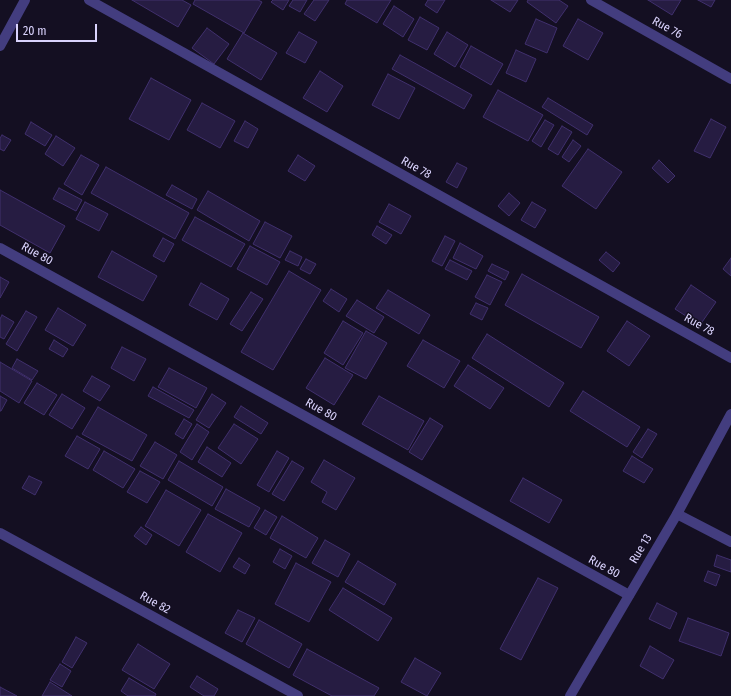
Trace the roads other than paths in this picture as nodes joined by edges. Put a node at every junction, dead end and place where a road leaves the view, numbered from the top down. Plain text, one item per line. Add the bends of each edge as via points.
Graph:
1 (25, 0) edge
2 (89, 0) edge
3 (591, 0) edge
4 (0, 46) edge
5 (731, 79) edge
6 (0, 248) edge
7 (731, 358) edge
8 (731, 414) edge
9 (677, 514) junction
10 (0, 533) edge
11 (731, 542) edge
12 (629, 595) junction
13 (298, 696) edge
14 (570, 696) edge

1 - 4 street
2 - 7 street, Rue 78
3 - 5 street, Rue 76
6 - 12 street, Rue 80
8 - 9 street, Rue 13
9 - 11 street
9 - 12 street, Rue 13
10 - 13 street, Rue 82
12 - 14 street, Rue 13

